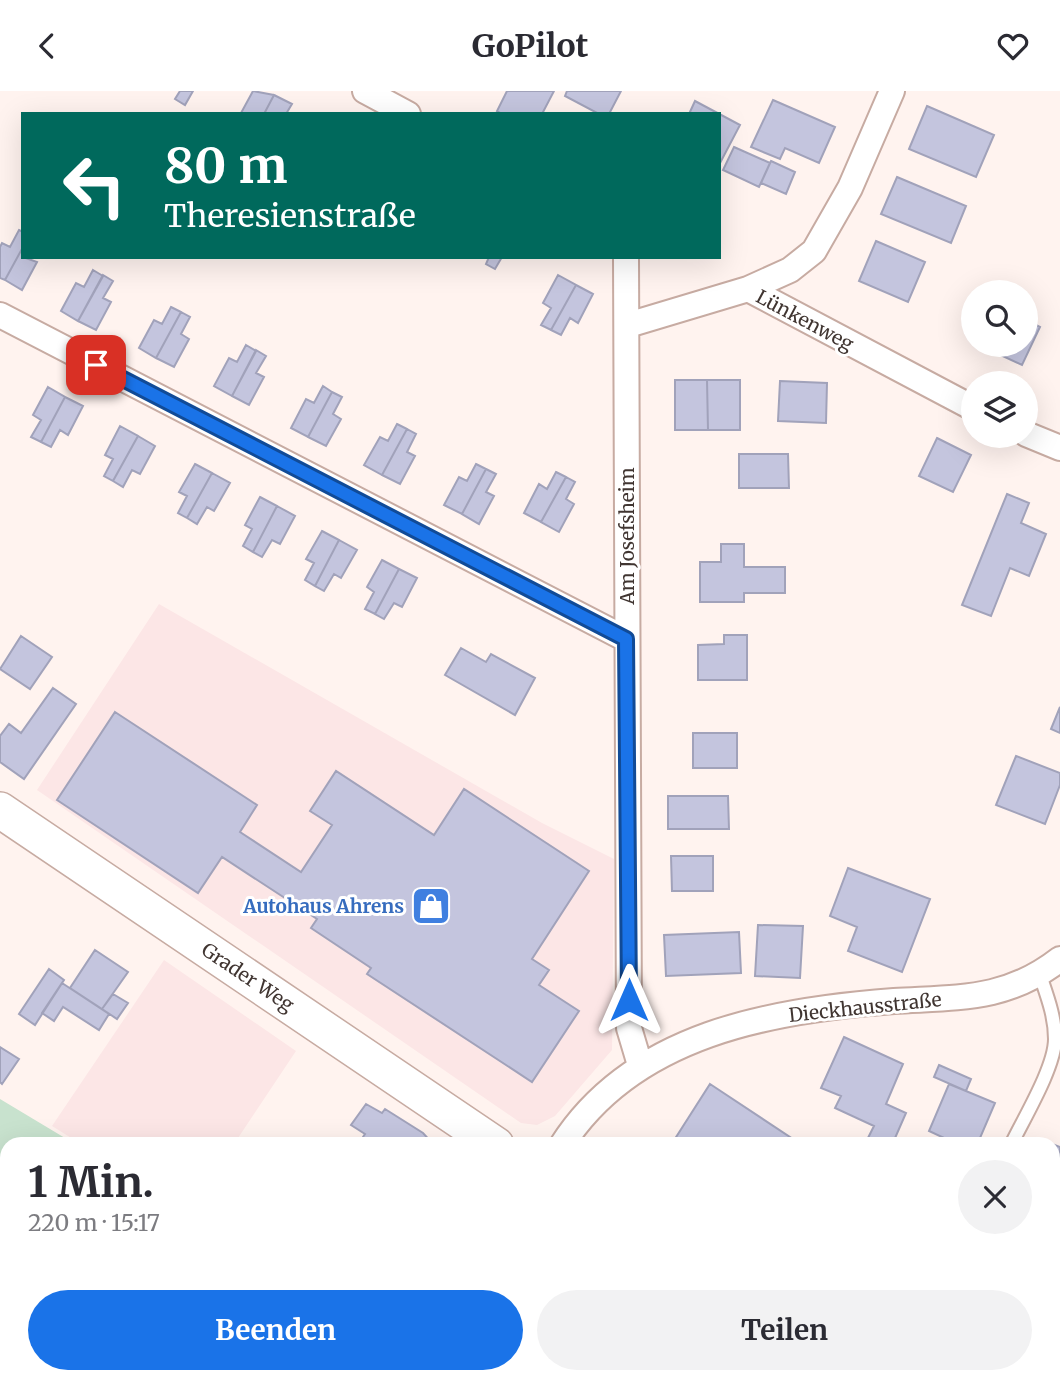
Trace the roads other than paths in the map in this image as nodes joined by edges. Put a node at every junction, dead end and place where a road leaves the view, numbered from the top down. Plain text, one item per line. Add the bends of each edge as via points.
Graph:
1 (892, 91) edge
2 (378, 94) edge
3 (405, 112) edge
4 (626, 259) edge
5 (748, 289) junction
6 (0, 315) edge
7 (628, 325) junction
8 (961, 402) edge
9 (1038, 439) edge
10 (1060, 448) edge
11 (626, 639) junction
12 (0, 810) edge
13 (1060, 960) edge
14 (1040, 975) junction
15 (1058, 1043) edge
16 (640, 1065) junction
17 (484, 1137) edge
18 (568, 1137) edge
19 (1015, 1137) edge

1 - 5 street via 850,188 814,251 790,270
2 - 3 street
4 - 7 street, Am Josefsheim
5 - 7 street, Lünkenweg
5 - 8 street, Lünkenweg
6 - 11 street
7 - 11 street, Am Josefsheim
9 - 10 street
11 - 16 street, Am Josefsheim via 629,1028
12 - 17 street, Grader Weg
13 - 14 street, Dieckhausstraße
14 - 15 lane
14 - 16 street, Dieckhausstraße via 987,996 796,1011 695,1038
15 - 19 lane
16 - 18 street, Dieckhausstraße via 600,1097

